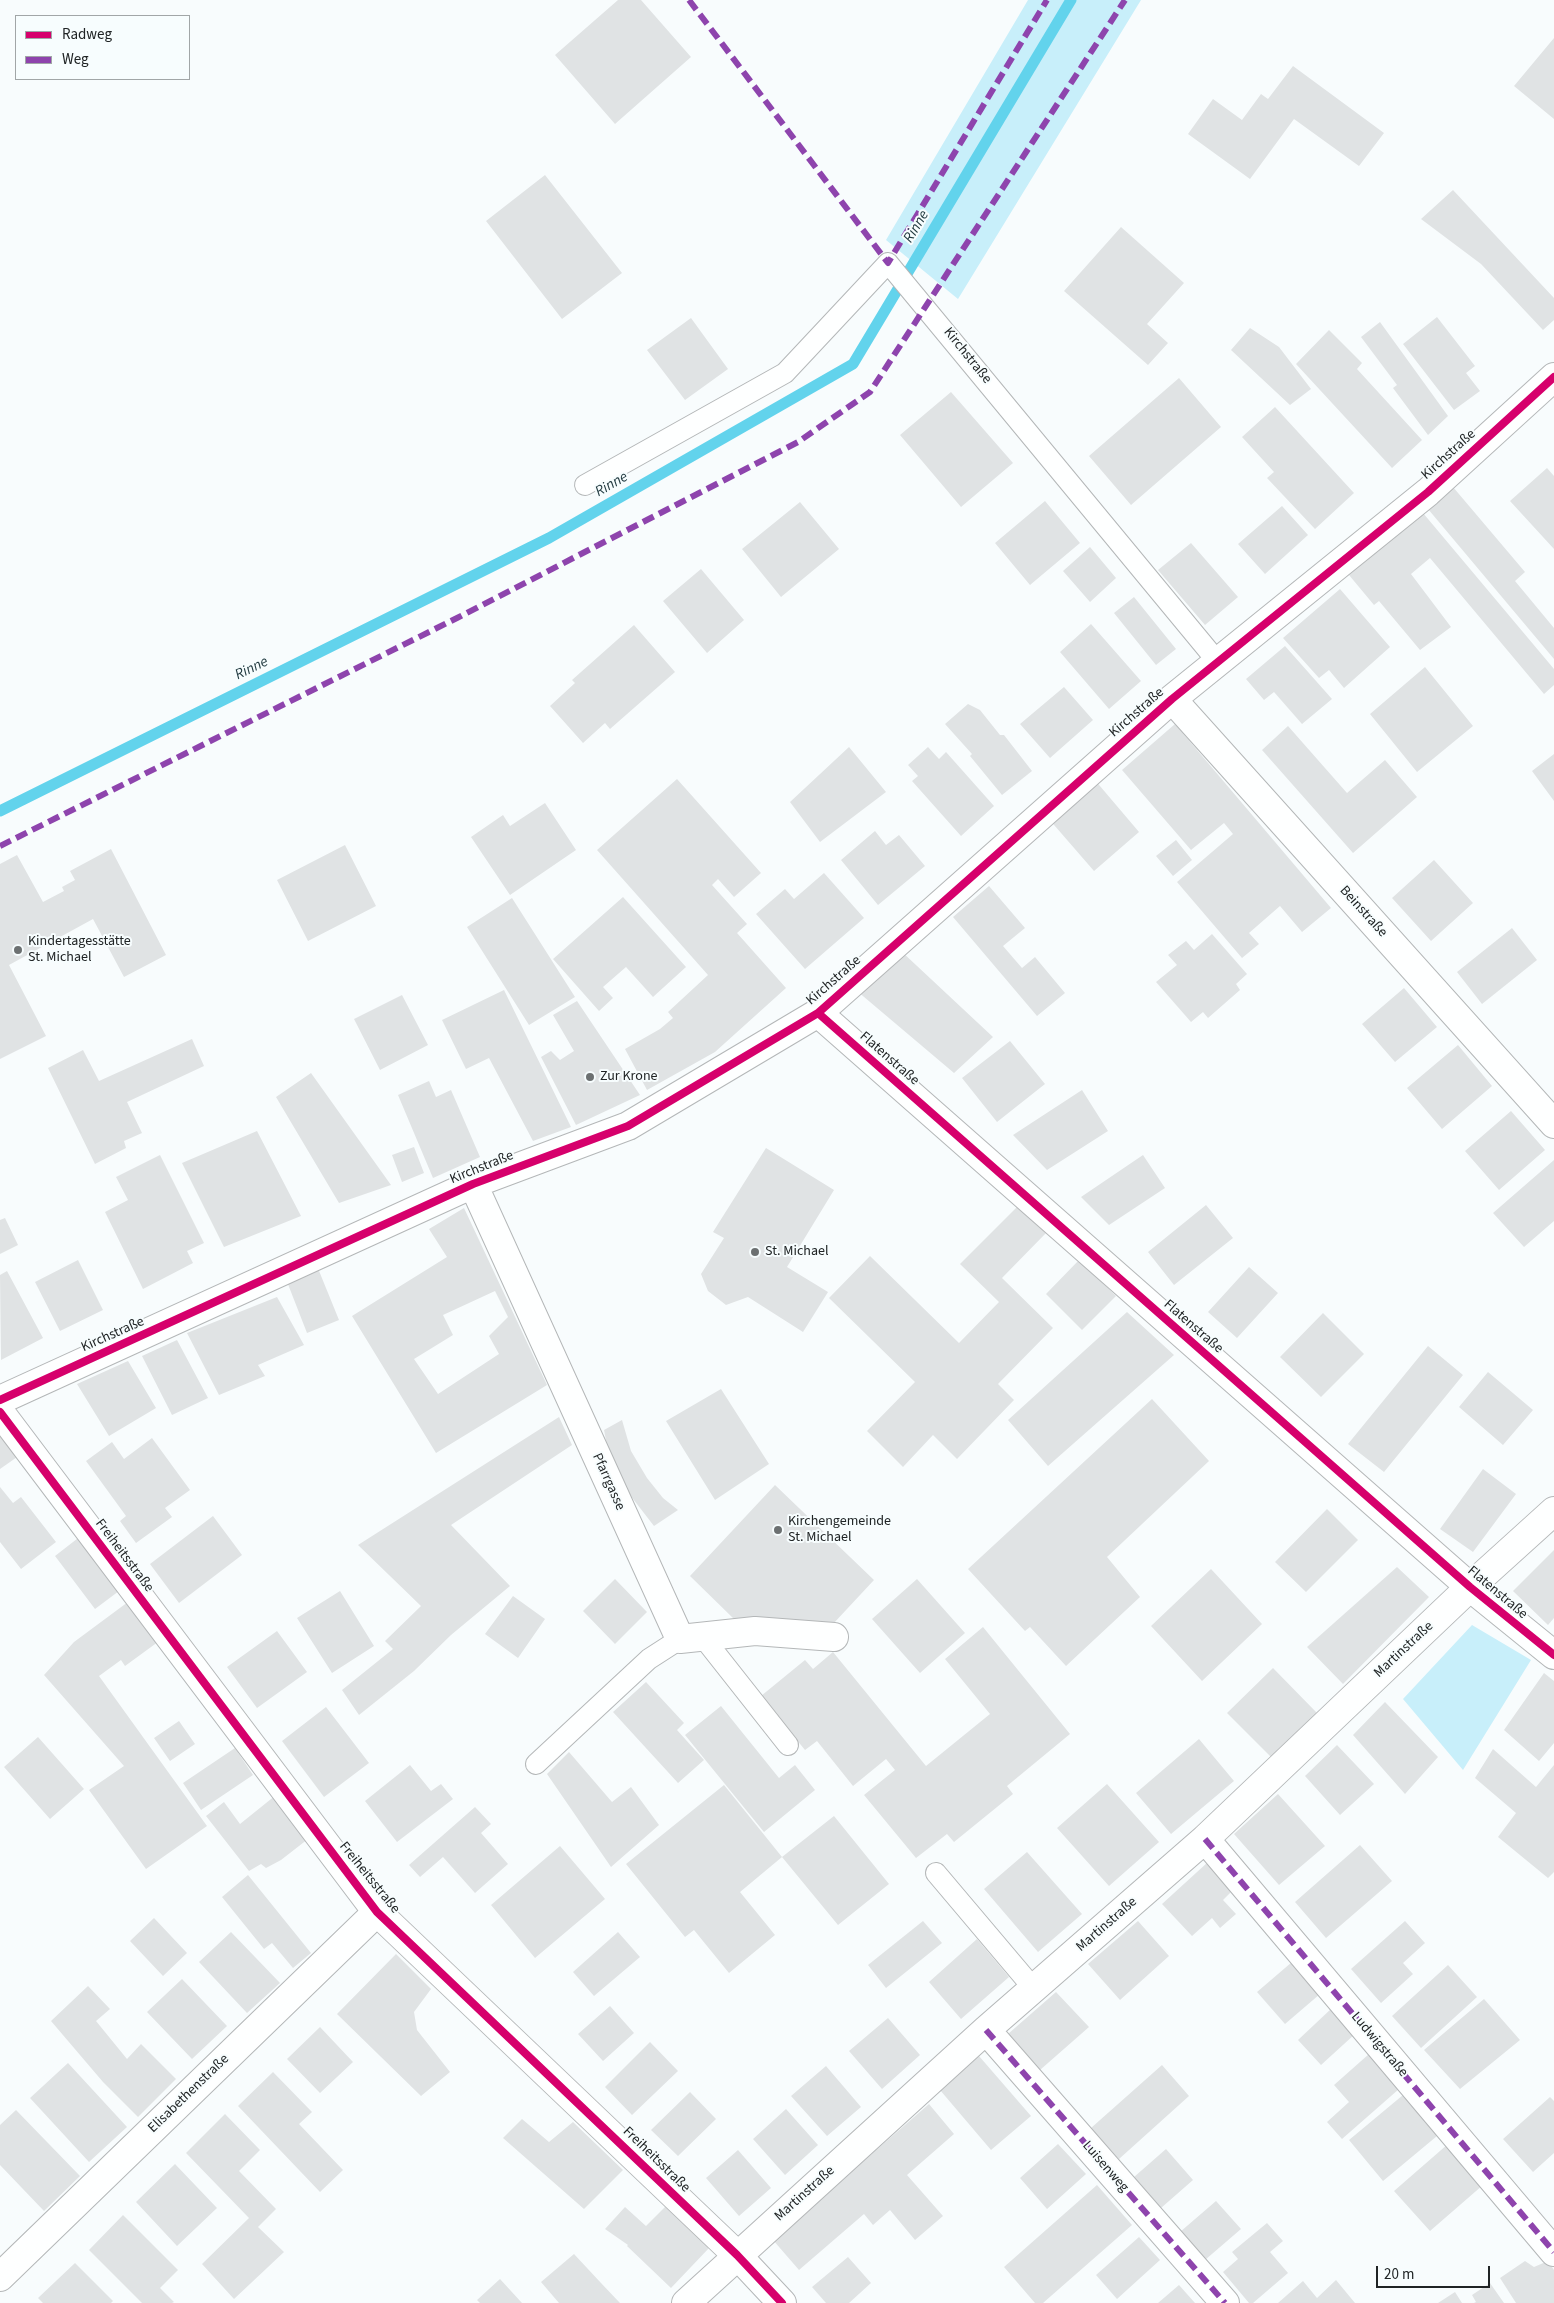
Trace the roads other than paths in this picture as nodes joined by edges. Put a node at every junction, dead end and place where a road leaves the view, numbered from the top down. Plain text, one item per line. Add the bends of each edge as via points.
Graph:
1 (1554, 378) edge
2 (585, 485) dead end
3 (1217, 661) junction
4 (1172, 699) junction
5 (818, 1014) junction
6 (1554, 1124) edge
7 (473, 1184) junction
8 (0, 1400) edge
9 (0, 1412) edge
10 (1554, 1511) edge
11 (1470, 1587) junction
12 (834, 1637) dead end
13 (691, 1638) junction
14 (1554, 1655) edge
15 (788, 1745) dead end
16 (536, 1764) dead end
17 (1205, 1839) junction
18 (936, 1873) dead end
19 (377, 1912) junction
20 (1034, 1989) junction
21 (986, 2030) junction
22 (1554, 2252) edge
23 (737, 2255) junction
24 (0, 2277) edge
25 (686, 2303) edge
26 (782, 2303) edge
27 (1224, 2303) edge

1 - 3 street, Kirchstraße via 1428,492
2 - 3 lane, Kirchstraße via 785,373 888,262
3 - 4 street, Kirchstraße
4 - 5 street, Kirchstraße
4 - 6 street, Beinstraße
5 - 7 street, Kirchstraße via 628,1126
5 - 11 street, Flatenstraße
7 - 8 street, Kirchstraße
7 - 13 street, Pfarrgasse
9 - 19 street, Freiheitsstraße
10 - 11 street, Martinstraße
11 - 14 street, Flatenstraße
11 - 17 street, Martinstraße
12 - 13 street via 755,1631
13 - 15 lane
13 - 16 lane via 649,1659
17 - 20 street, Martinstraße
17 - 22 street, Ludwigstraße
18 - 20 lane
19 - 23 street, Freiheitsstraße
19 - 24 street, Elisabethenstraße
20 - 21 street, Martinstraße
21 - 23 street, Martinstraße
21 - 27 street, Luisenweg
23 - 25 street, Martinstraße
23 - 26 street, Freiheitsstraße

